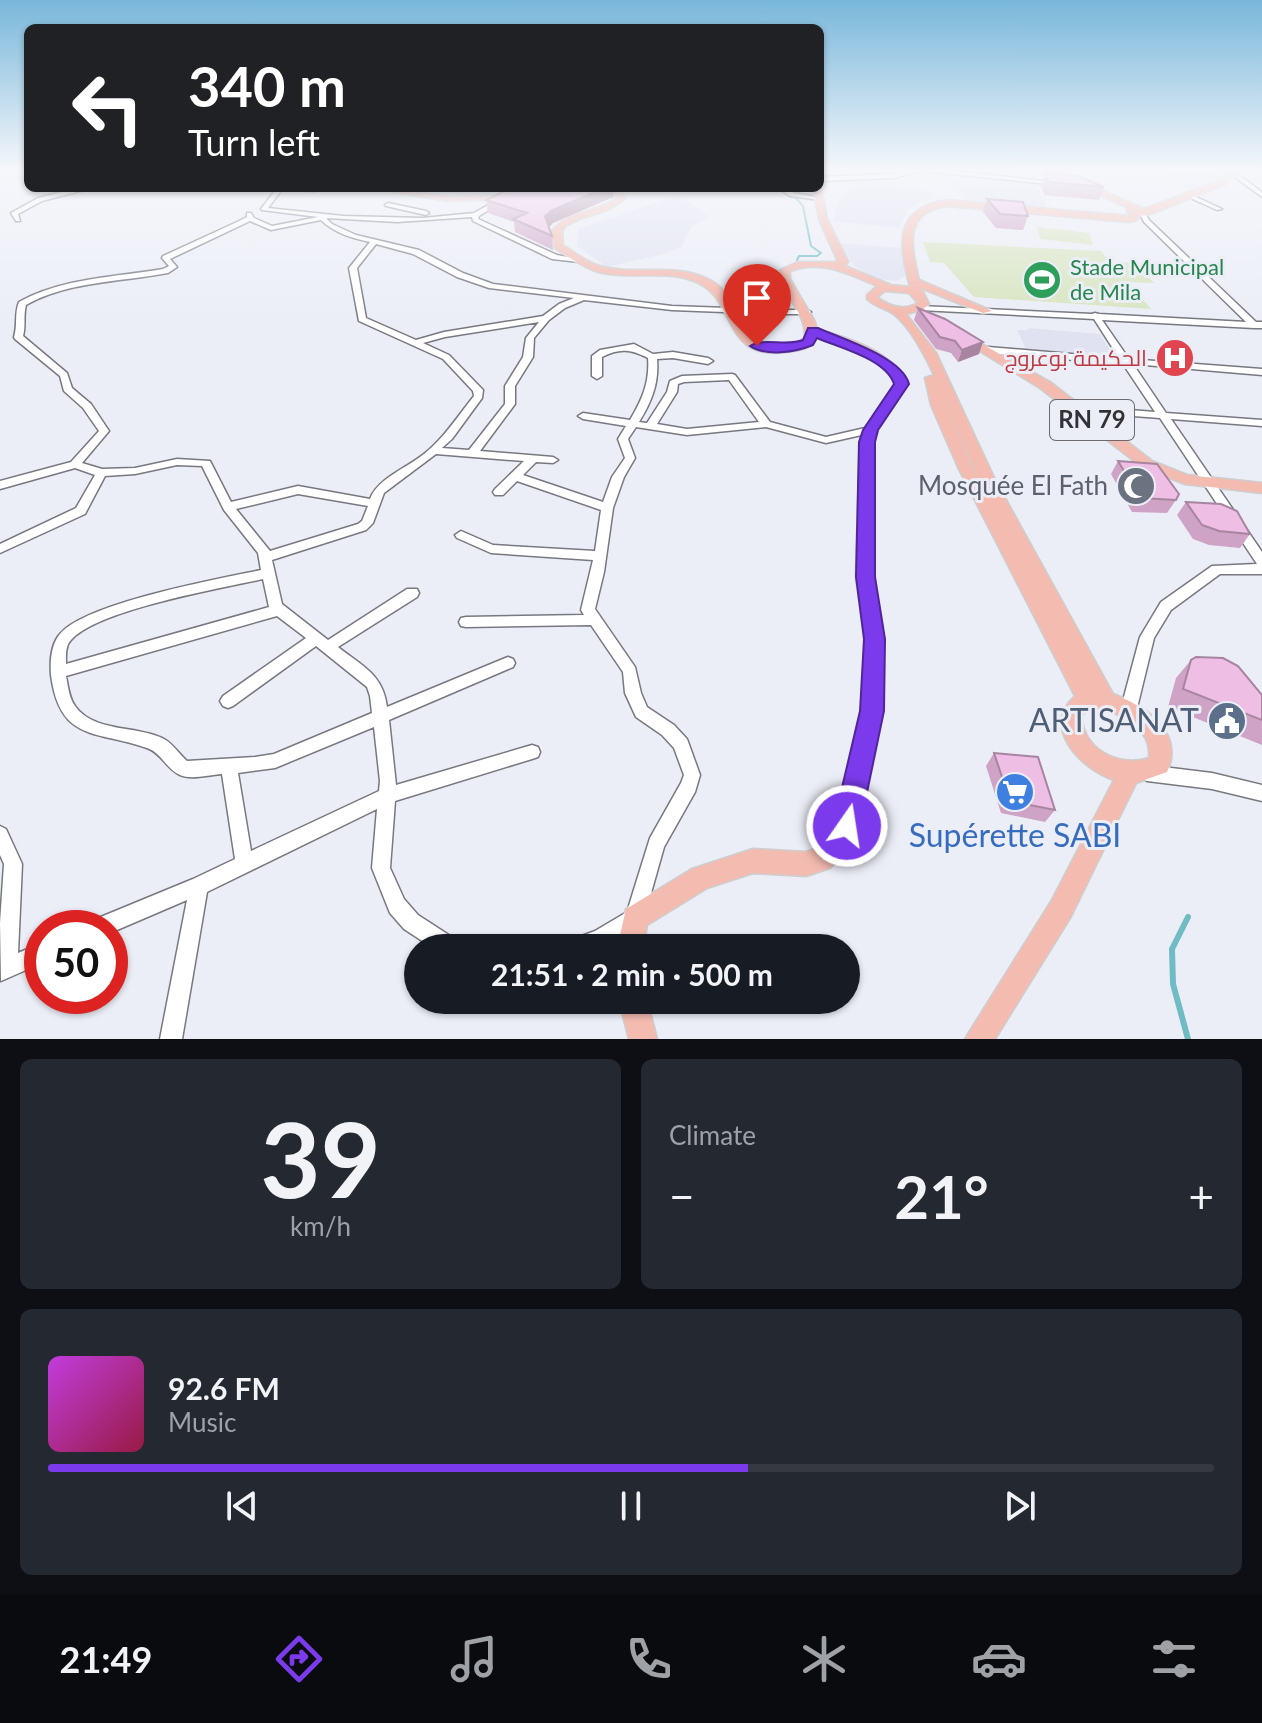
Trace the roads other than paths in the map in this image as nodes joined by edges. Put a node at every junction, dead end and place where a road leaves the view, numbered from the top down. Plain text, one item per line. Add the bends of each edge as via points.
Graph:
1 (319, 217) edge
2 (321, 217) edge
3 (339, 217) edge
4 (453, 217) edge
5 (476, 217) edge
6 (582, 217) edge
7 (591, 217) edge
8 (823, 217) edge
9 (912, 217) edge
10 (1143, 217) edge
11 (250, 218) joint
12 (374, 241) junction
13 (564, 250) junction
14 (579, 260) junction
15 (840, 267) junction
16 (861, 277) junction
17 (891, 288) junction
18 (872, 294) junction
19 (918, 295) junction
20 (587, 296) junction
21 (895, 309) junction
22 (727, 311) junction
23 (987, 311) junction
24 (1095, 315) junction
25 (546, 318) junction
26 (810, 322) junction
27 (1258, 325) edge
28 (944, 326) junction
29 (1262, 333) edge
30 (415, 343) junction
31 (988, 350) junction
32 (652, 357) junction
33 (708, 361) dead end
34 (1129, 362) junction
35 (1262, 372) edge
36 (597, 376) dead end
37 (1079, 409) junction
38 (1164, 414) junction
39 (583, 416) dead end
40 (634, 422) junction
41 (1262, 423) edge
42 (766, 424) junction
43 (651, 425) junction
44 (871, 430) junction
45 (433, 451) junction
46 (472, 454) junction
47 (534, 458) junction
48 (553, 460) dead end
49 (75, 464) junction
50 (101, 473) junction
51 (515, 476) junction
52 (1210, 483) junction
53 (0, 485) edge
54 (1256, 487) edge
55 (499, 492) dead end
56 (374, 503) junction
57 (228, 507) junction
58 (607, 508) junction
59 (461, 535) dead end
60 (0, 549) edge
61 (600, 556) junction
62 (266, 557) junction
63 (1262, 562) edge
64 (1262, 569) edge
65 (270, 573) junction
66 (412, 593) dead end
67 (279, 610) junction
68 (593, 620) junction
69 (466, 622) dead end
70 (323, 642) junction
71 (508, 663) dead end
72 (58, 672) junction
73 (1097, 700) junction
74 (228, 701) dead end
75 (1129, 708) junction
76 (381, 717) junction
77 (532, 752) dead end
78 (229, 767) junction
79 (1138, 773) junction
80 (1262, 793) edge
81 (386, 796) junction
82 (0, 835) edge
83 (244, 862) junction
84 (199, 886) junction
85 (128, 916) edge
86 (635, 918) junction
87 (429, 934) edge
88 (608, 934) edge
89 (632, 934) edge
90 (24, 961) edge
91 (3, 970) edge
92 (637, 1014) edge
93 (171, 1039) edge
94 (643, 1039) edge
95 (979, 1039) edge

1 - 11 street via 271,228
2 - 12 street via 335,228
3 - 4 street
5 - 14 street via 542,252
6 - 13 main road via 559,226 557,242
7 - 13 main road via 571,225
8 - 15 main road via 843,262
9 - 19 main road via 908,223
10 - 27 street
11 - 49 street via 166,258 173,263 165,271 76,287 22,304 18,337 64,375 67,389 104,431
12 - 20 street via 416,252 492,286
12 - 30 street via 353,268 361,317
13 - 14 main road
14 - 22 main road via 610,271 703,280 719,290
15 - 16 main road
15 - 26 main road via 812,263 785,270 784,279
16 - 17 main road
16 - 18 main road
17 - 18 main road
17 - 19 main road
18 - 21 main road via 873,301
19 - 21 main road
19 - 23 main road
19 - 23 street via 954,310
19 - 28 main road, RN 79
20 - 22 street
20 - 25 street
21 - 28 main road, RN 79
21 - 73 main road via 930,353 965,452
22 - 26 street
22 - 26 main road via 740,335 757,346 796,348 809,342
23 - 24 street
24 - 27 street
24 - 34 street
25 - 30 street
25 - 46 street via 530,338 528,357 510,386 510,404
26 - 44 main road via 900,377 899,391
27 - 29 street
28 - 31 main road, RN 79
30 - 45 street via 446,357 479,393
31 - 34 street
31 - 37 main road, RN 79
32 - 33 street via 668,354
32 - 36 street via 634,347 603,352 597,356
32 - 40 street via 652,389
34 - 35 street
34 - 38 street
37 - 38 street
37 - 52 main road, RN 79 via 1147,464
38 - 41 street
38 - 52 street
39 - 40 street
40 - 43 street
40 - 58 street via 623,439 630,458
42 - 43 street via 699,432
42 - 43 street via 737,381 726,376 673,383
42 - 44 street via 826,440
44 - 86 main road via 865,466 865,561 874,639 872,711 840,842 806,864 753,861 701,878
45 - 46 street
45 - 56 street via 379,491
46 - 47 street
47 - 48 street
47 - 51 street
49 - 50 street
49 - 53 street
50 - 57 street via 203,461
50 - 60 street via 81,511
51 - 55 street
51 - 58 street
52 - 54 main road, RN 79
52 - 63 street
56 - 57 street via 298,490
56 - 62 street via 367,523 354,531
57 - 62 street
58 - 61 street
59 - 61 street via 491,549
61 - 68 street via 589,600
62 - 65 street
64 - 75 street via 1217,569 1166,606 1147,637
65 - 67 street
65 - 72 street via 91,620 60,645
66 - 70 street
67 - 70 street
67 - 72 street
68 - 69 street
68 - 86 street via 630,671 641,712 675,736 692,775 656,844
70 - 74 street
70 - 76 street via 373,683
71 - 76 street
72 - 78 street via 70,712 81,721 153,742 169,750 184,769
73 - 75 main road
73 - 79 main road via 1075,705 1069,715 1077,743 1108,768
75 - 79 main road via 1146,721 1163,752 1159,765
76 - 78 street via 275,761
76 - 81 street
77 - 81 street
78 - 83 street
79 - 80 street
79 - 95 main road
81 - 83 street
81 - 87 street via 381,868 387,889 411,922
82 - 91 street via 13,864
83 - 84 street
84 - 85 street
84 - 93 street
86 - 88 street
86 - 89 main road
90 - 91 street
92 - 94 main road

